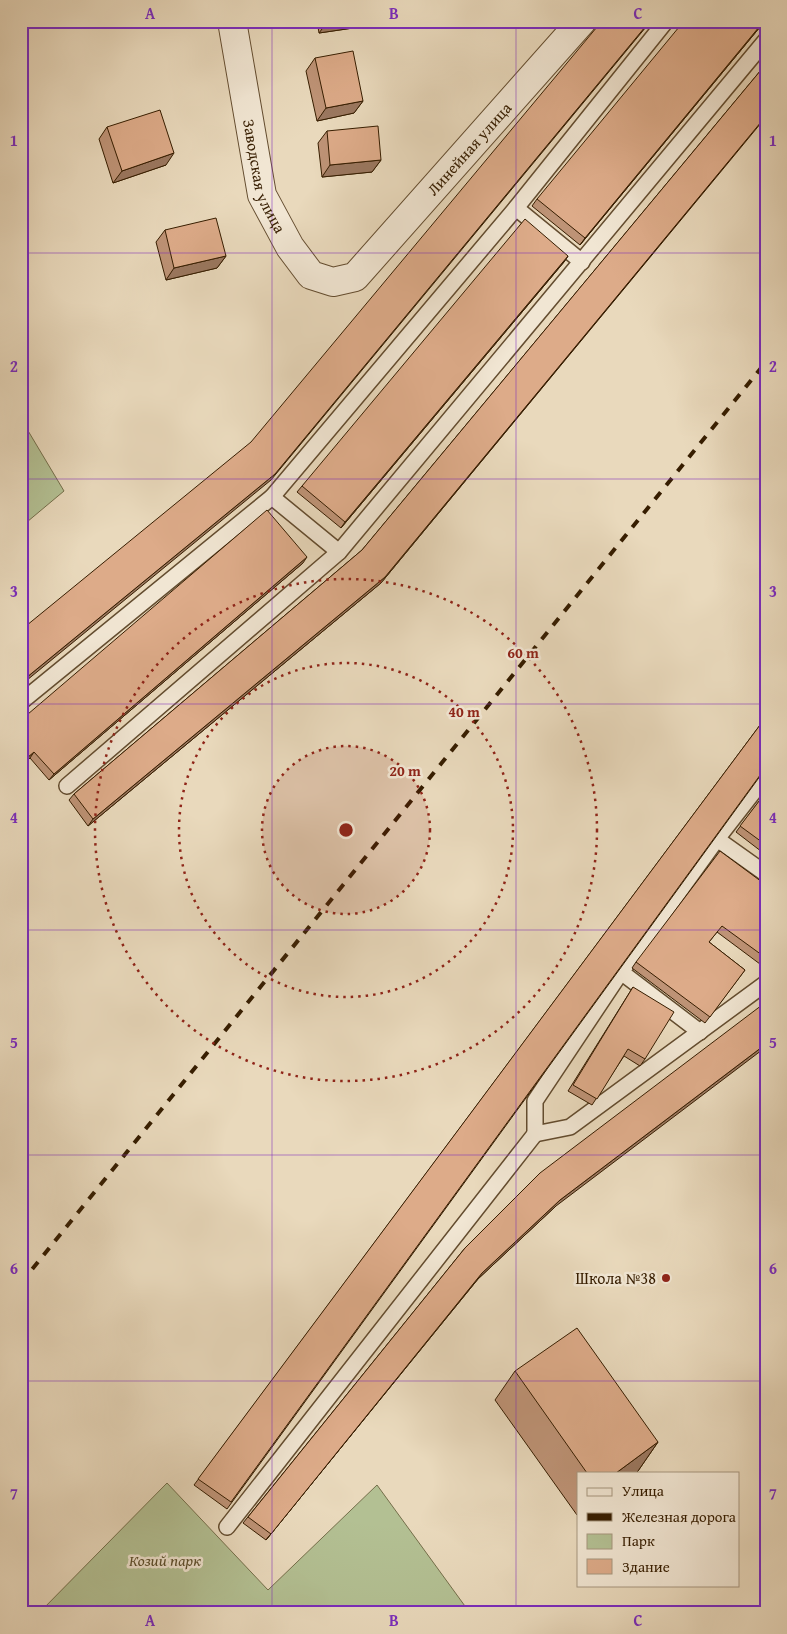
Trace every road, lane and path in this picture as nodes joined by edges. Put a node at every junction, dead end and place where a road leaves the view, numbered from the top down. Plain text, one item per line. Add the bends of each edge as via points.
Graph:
1 (232, 21) edge
2 (582, 21) edge
3 (666, 21) edge
4 (766, 40) edge
5 (516, 208) junction
6 (582, 262) junction
7 (355, 277) joint
8 (272, 497) junction
9 (339, 552) junction
10 (21, 702) edge
11 (766, 776) edge
12 (68, 786) dead end
13 (717, 839) junction
14 (766, 874) edge
15 (621, 972) junction
16 (766, 983) edge
17 (700, 1032) junction
18 (536, 1134) junction
19 (227, 1527) dead end

1 - 7 street, Заводская улица via 262,195 290,247 311,275 333,282
2 - 7 street, Линейная улица
3 - 5 lane
4 - 6 lane
5 - 6 lane
5 - 8 lane
6 - 9 lane
8 - 9 lane
8 - 10 lane
9 - 12 lane
11 - 13 lane
13 - 14 lane
13 - 15 lane
15 - 17 lane
15 - 18 lane via 535,1101
16 - 17 lane
17 - 18 lane via 570,1127
18 - 19 lane

